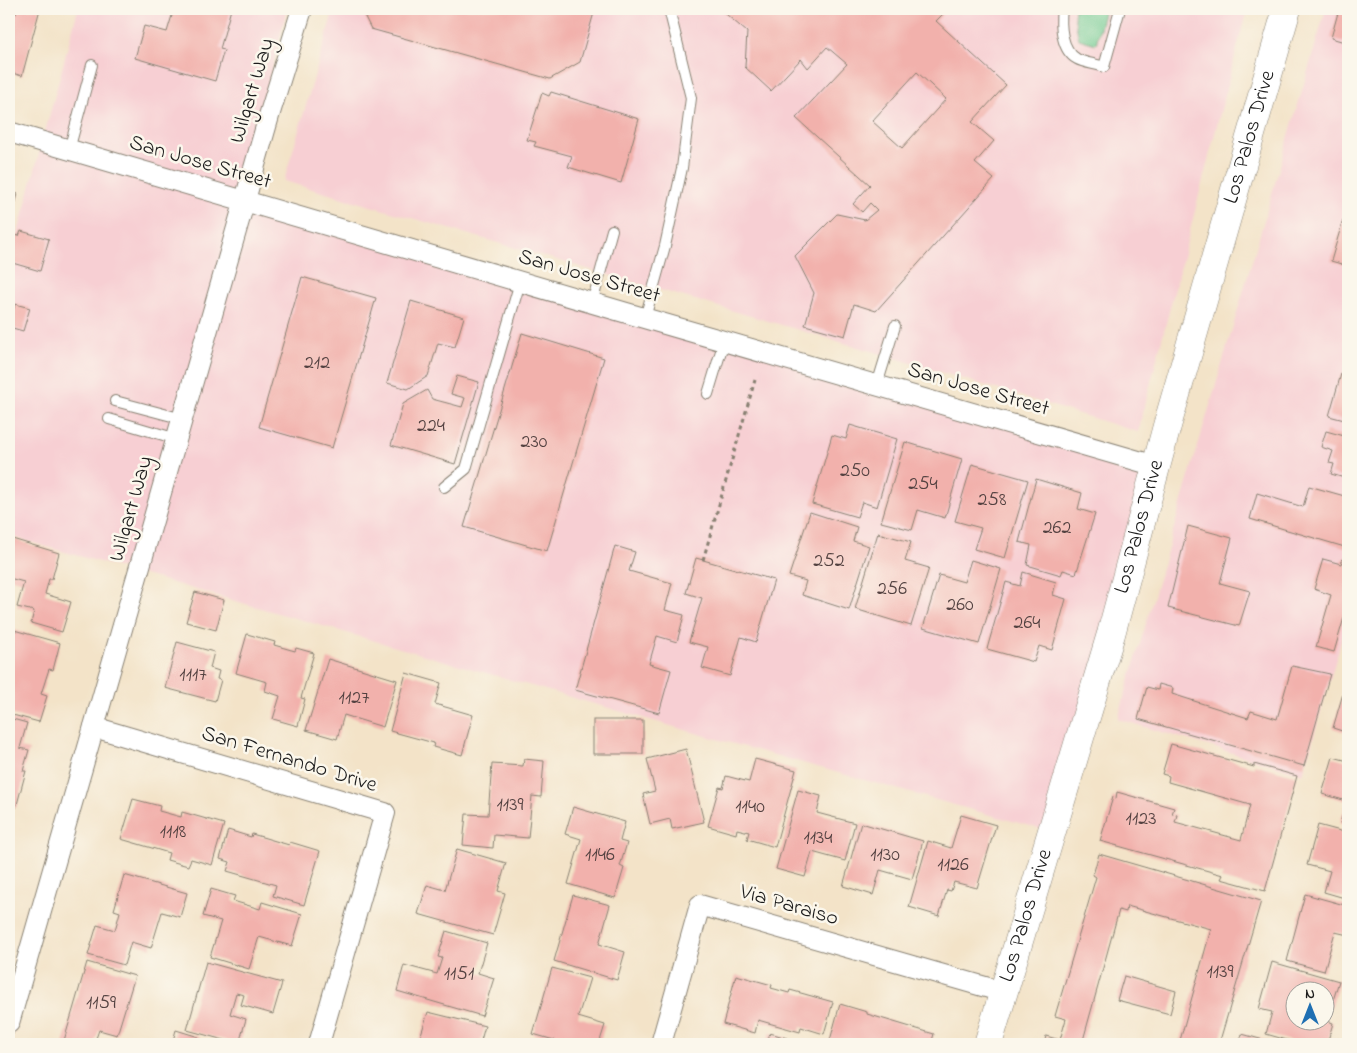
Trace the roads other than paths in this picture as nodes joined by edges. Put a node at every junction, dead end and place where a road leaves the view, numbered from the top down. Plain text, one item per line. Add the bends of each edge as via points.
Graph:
1 (302, 9) edge
2 (669, 9) edge
3 (1062, 9) edge
4 (1120, 9) edge
5 (1287, 9) edge
6 (92, 65) dead end
7 (9, 132) edge
8 (69, 150) junction
9 (245, 201) junction
10 (612, 230) dead end
11 (520, 282) junction
12 (592, 303) junction
13 (645, 318) junction
14 (895, 326) dead end
15 (724, 341) junction
16 (877, 385) junction
17 (708, 394) dead end
18 (115, 401) dead end
19 (109, 419) dead end
20 (183, 419) junction
21 (177, 439) junction
22 (1156, 466) junction
23 (444, 487) dead end
24 (94, 727) junction
25 (1003, 992) junction
26 (9, 1023) edge
27 (319, 1044) edge
28 (661, 1044) edge
29 (988, 1044) edge

1 - 9 street, Wilgart Way
2 - 13 lane via 691,98 682,168
3 - 4 lane via 1066,47 1077,59 1104,66
5 - 22 street, Los Palos Drive
6 - 8 lane
7 - 8 street, San Jose Street
8 - 9 street, San Jose Street
9 - 11 street, San Jose Street
9 - 20 street, Wilgart Way
10 - 12 lane
11 - 12 street, San Jose Street
11 - 23 lane via 466,469
12 - 13 street, San Jose Street
13 - 15 street, San Jose Street
14 - 16 lane
15 - 16 street, San Jose Street
15 - 17 lane
16 - 22 street, San Jose Street
18 - 20 lane
19 - 21 lane
20 - 21 street, Wilgart Way
21 - 24 street, Wilgart Way
22 - 25 street, Los Palos Drive via 1111,634
24 - 26 street, Wilgart Way
24 - 27 street, San Fernando Drive via 385,813
25 - 28 street, Via Paraiso via 700,905
25 - 29 street, Los Palos Drive

